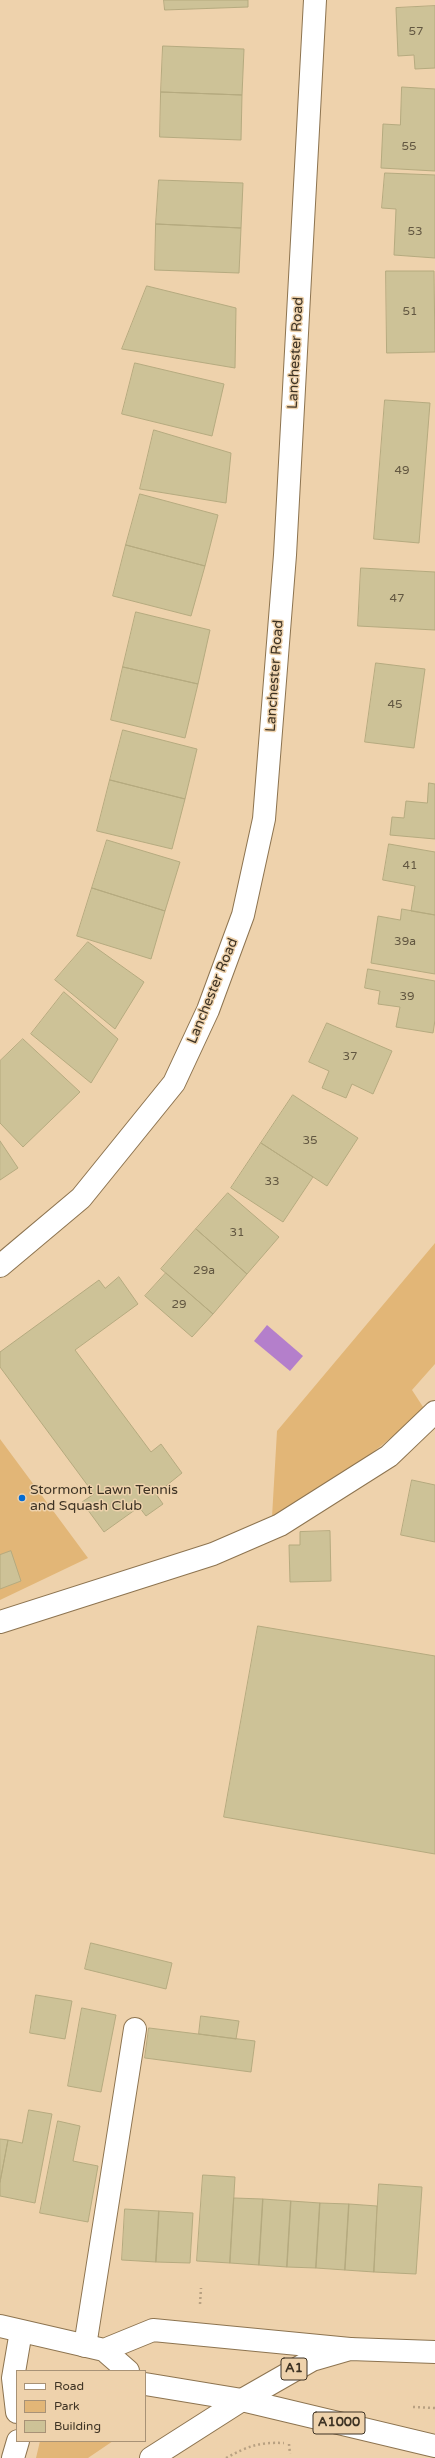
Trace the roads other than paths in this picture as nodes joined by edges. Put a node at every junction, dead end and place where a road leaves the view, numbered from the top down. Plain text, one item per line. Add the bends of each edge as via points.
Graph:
1 (315, 0) edge
2 (0, 1266) edge
3 (435, 1412) edge
4 (0, 1622) edge
5 (135, 2029) dead end
6 (0, 2326) edge
7 (21, 2331) junction
8 (94, 2348) junction
9 (350, 2348) junction
10 (435, 2352) edge
11 (127, 2370) edge
12 (146, 2384) edge
13 (242, 2400) junction
14 (16, 2404) edge
15 (18, 2442) edge
16 (435, 2446) edge
17 (13, 2458) edge
18 (151, 2458) edge

1 - 2 main road, Lanchester Road via 285,555 264,819 243,915 208,1010 174,1083 81,1198
3 - 4 main road via 389,1456 313,1506 274,1528 213,1554
5 - 8 main road
6 - 7 main road
7 - 8 main road
7 - 14 main road via 13,2378
8 - 9 main road via 153,2330
8 - 11 main road
9 - 10 main road, A1
9 - 13 main road, A1 via 312,2360
12 - 13 main road, A1000
13 - 16 main road, A1000
13 - 18 main road, A1
15 - 17 main road

